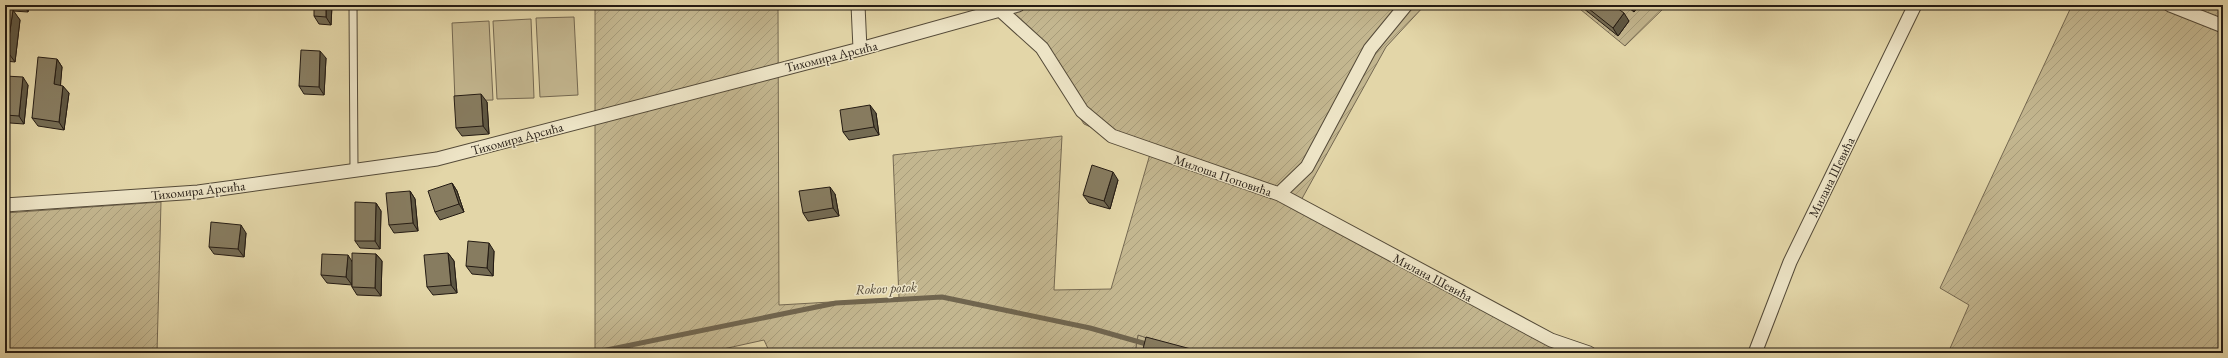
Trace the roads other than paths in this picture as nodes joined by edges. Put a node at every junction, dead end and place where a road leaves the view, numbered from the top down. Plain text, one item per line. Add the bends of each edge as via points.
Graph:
1 (353, 5) edge
2 (858, 5) edge
3 (1018, 5) edge
4 (1406, 5) edge
5 (1915, 5) edge
6 (2170, 5) edge
7 (1000, 10) junction
8 (2223, 26) edge
9 (860, 49) junction
10 (354, 170) junction
11 (1279, 194) junction
12 (5, 205) edge
13 (1589, 353) edge
14 (1755, 353) edge

1 - 10 lane
2 - 9 street
3 - 7 street, Тихомира Арсића
4 - 11 street, Милоша Поповића via 1370,49 1307,167
5 - 14 street, Милана Шевића via 1790,262
6 - 8 street
7 - 9 street, Тихомира Арсића
7 - 11 street, Милоша Поповића via 1042,48 1082,111 1112,136
9 - 10 street, Тихомира Арсића via 436,159
10 - 12 street, Тихомира Арсића via 198,192
11 - 13 street, Милана Шевића via 1551,340

